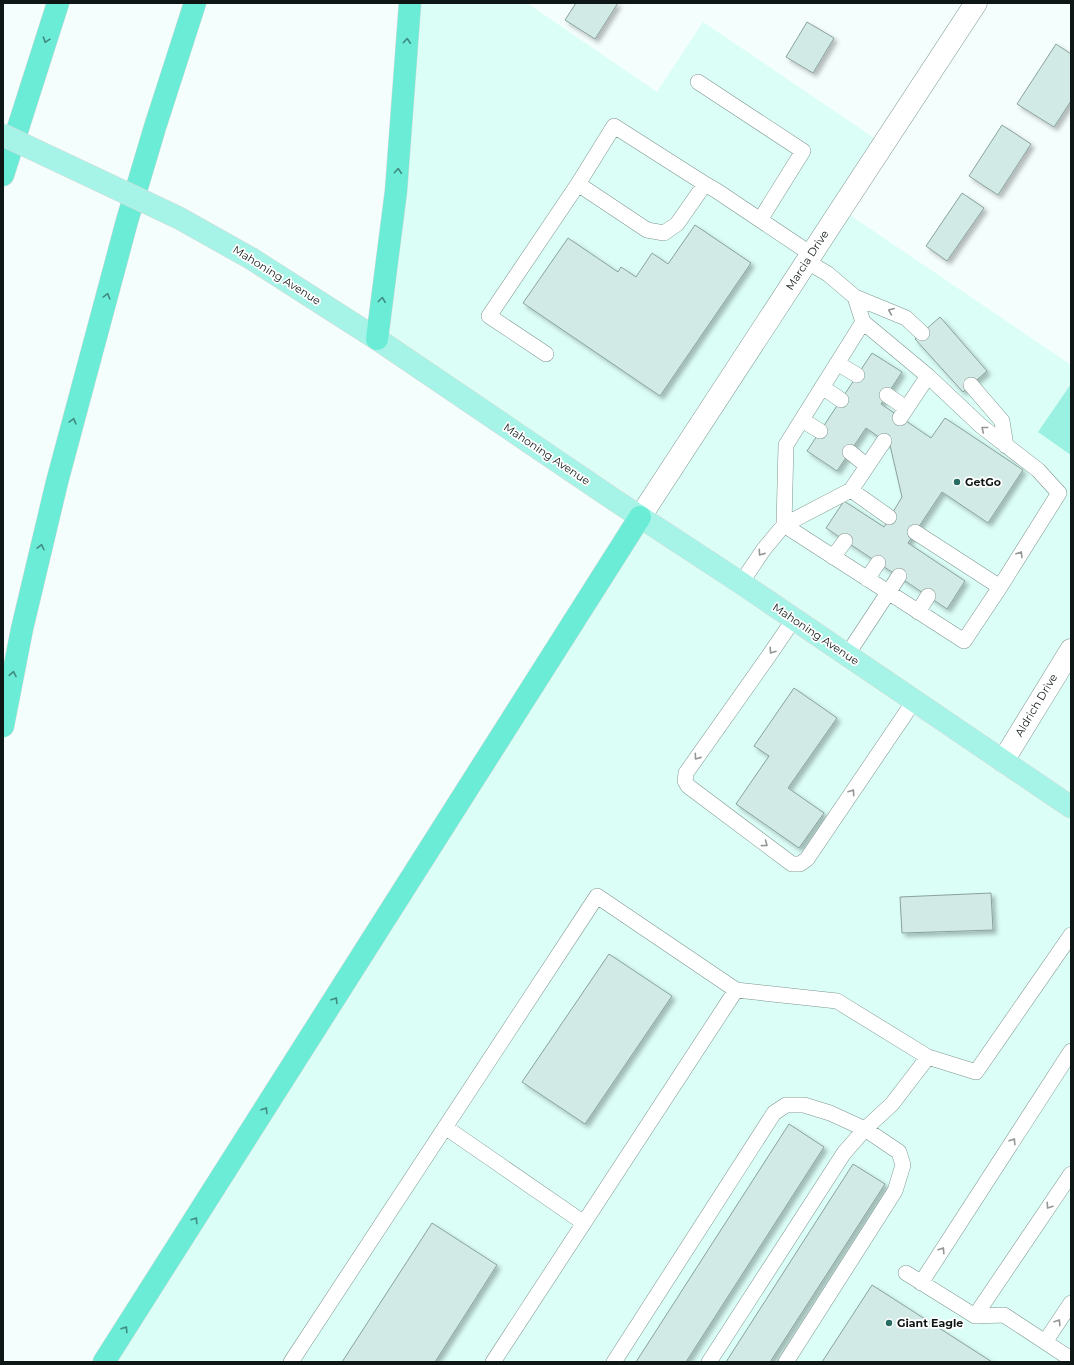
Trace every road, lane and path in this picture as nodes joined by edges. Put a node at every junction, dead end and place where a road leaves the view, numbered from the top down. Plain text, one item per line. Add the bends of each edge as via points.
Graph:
1 (58, 3) edge
2 (195, 3) edge
3 (410, 3) edge
4 (976, 3) edge
5 (698, 82) dead end
6 (3, 134) edge
7 (3, 175) edge
8 (578, 184) junction
9 (705, 184) junction
10 (760, 220) junction
11 (809, 258) junction
12 (855, 297) junction
13 (863, 322) junction
14 (922, 333) dead end
15 (377, 339) junction
16 (546, 354) dead end
17 (837, 363) junction
18 (857, 375) dead end
19 (928, 376) junction
20 (971, 385) dead end
21 (822, 387) junction
22 (887, 395) dead end
23 (841, 400) dead end
24 (802, 420) junction
25 (820, 431) dead end
26 (884, 441) dead end
27 (1006, 446) junction
28 (850, 452) dead end
29 (867, 466) junction
30 (851, 490) junction
31 (640, 517) junction
32 (889, 517) dead end
33 (784, 525) junction
34 (918, 539) dead end
35 (845, 541) dead end
36 (833, 556) junction
37 (878, 562) dead end
38 (898, 576) dead end
39 (867, 579) junction
40 (741, 583) junction
41 (1000, 587) junction
42 (888, 592) junction
43 (928, 596) dead end
44 (918, 612) junction
45 (794, 619) junction
46 (1071, 650) edge
47 (847, 655) junction
48 (914, 701) junction
49 (3, 726) edge
50 (1003, 761) junction
51 (1071, 807) edge
52 (1071, 934) edge
53 (736, 990) junction
54 (1071, 1051) edge
55 (928, 1057) junction
56 (445, 1127) junction
57 (865, 1129) junction
58 (1071, 1174) edge
59 (584, 1222) junction
60 (906, 1274) dead end
61 (921, 1282) junction
62 (1071, 1303) edge
63 (975, 1316) junction
64 (1045, 1342) junction
65 (1071, 1359) edge
66 (104, 1362) edge
67 (291, 1362) edge
68 (493, 1362) edge
69 (614, 1362) edge
70 (709, 1362) edge
71 (786, 1362) edge

1 -> 7 highway
49 -> 2 highway via 22,629 56,482 155,127
15 -> 3 highway via 396,191
4 - 11 street, Marcia Drive
5 - 10 lane via 804,151
6 - 15 main road, Mahoning Avenue, bridge via 179,218 252,259
8 - 9 lane via 647,230 664,233 677,224
8 - 9 lane via 614,126
8 - 16 lane via 489,316
9 - 10 lane
10 - 11 lane
11 - 12 lane
11 - 31 street, Marcia Drive
12 - 13 lane
14 -> 12 lane via 906,318
13 - 17 lane
13 - 19 lane
15 - 31 main road, Mahoning Avenue
17 - 18 lane
17 - 21 lane
19 - 22 lane via 903,413
27 -> 19 lane via 980,426
20 - 27 lane via 1002,421
21 - 23 lane
21 - 24 lane
24 - 25 lane
24 - 33 lane via 786,445
26 - 29 lane
41 -> 27 lane via 1059,493 1038,470
28 - 29 lane
29 - 30 lane
30 - 32 lane via 866,508
30 - 33 lane
31 - 40 main road, Mahoning Avenue
66 -> 31 highway
33 - 36 lane
33 -> 40 lane
34 - 41 lane via 950,563
35 - 36 lane
36 - 39 lane
37 - 39 lane
38 - 42 lane
39 - 42 lane
40 - 45 main road, Mahoning Avenue
41 - 44 lane via 964,641
42 - 44 lane
42 - 47 lane
43 - 44 lane
45 - 47 main road, Mahoning Avenue
45 -> 48 lane via 686,773 685,781 688,786 792,864 800,864 807,859
46 - 50 street, Aldrich Drive
47 - 48 main road, Mahoning Avenue
48 - 50 main road, Mahoning Avenue
50 - 51 main road, Mahoning Avenue
52 - 55 lane via 976,1072
53 - 55 lane via 837,1001
53 - 56 lane via 597,896
53 - 59 lane
61 -> 54 lane
55 - 57 lane via 892,1104
56 - 59 lane
56 - 67 lane
57 - 69 lane via 830,1112 804,1105 786,1105 774,1113
57 - 70 lane via 844,1153
57 - 71 lane via 900,1152 903,1165 895,1191
58 -> 63 lane
59 - 68 lane
60 - 61 lane
61 - 63 lane
64 -> 62 lane
63 - 64 lane via 1004,1315
64 - 65 lane

